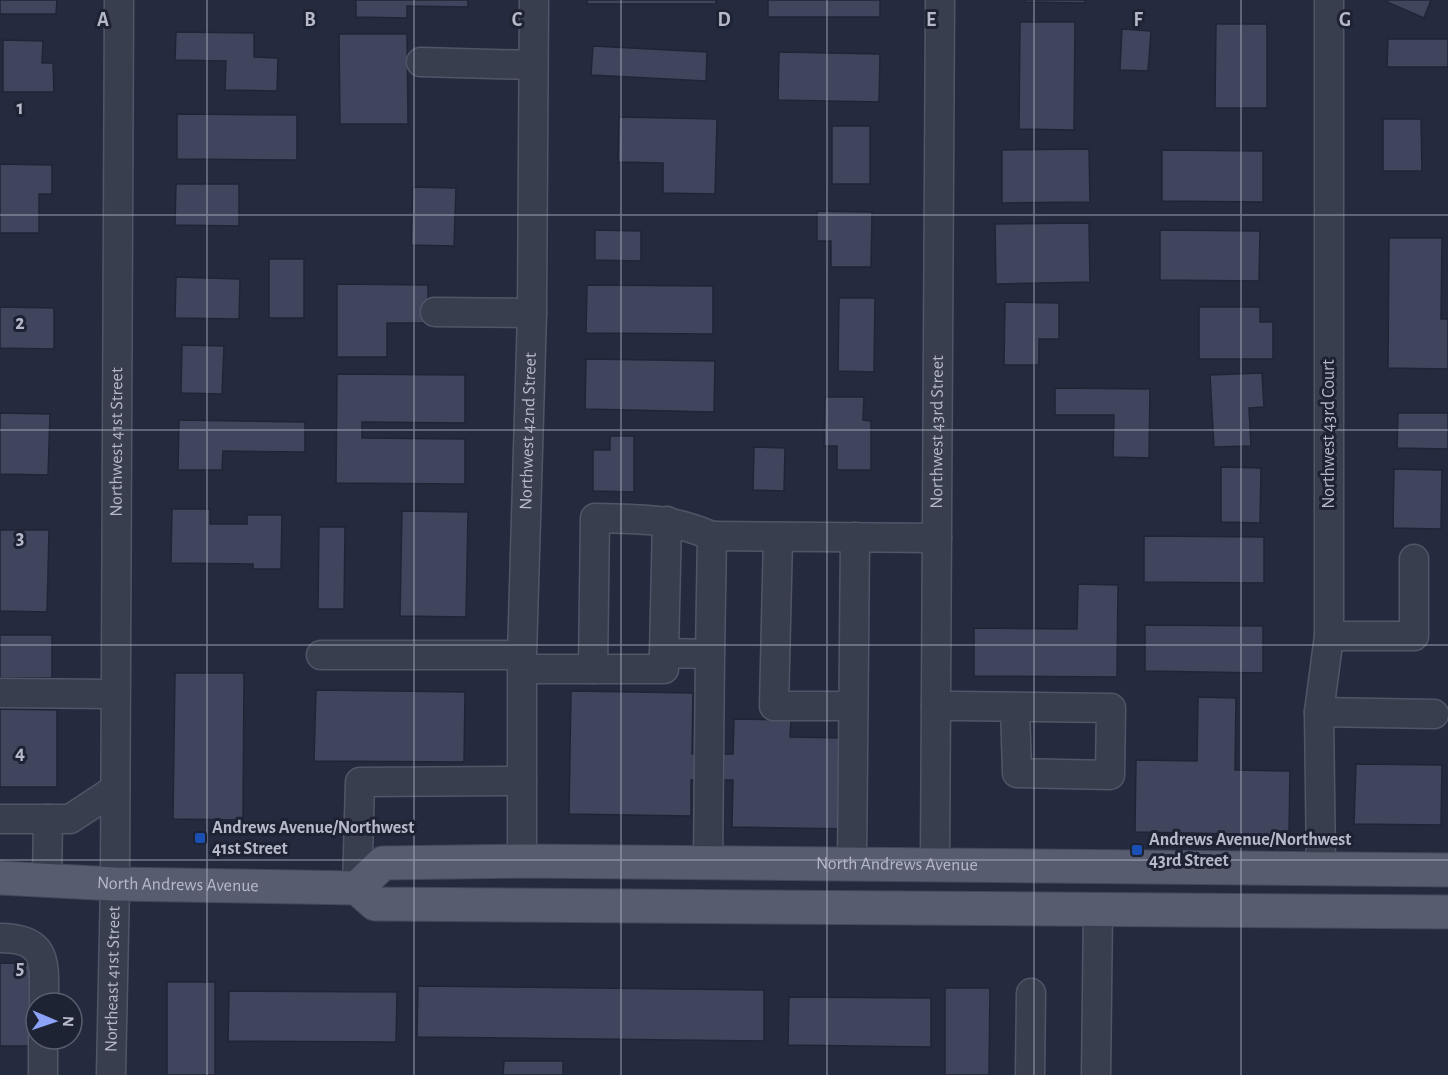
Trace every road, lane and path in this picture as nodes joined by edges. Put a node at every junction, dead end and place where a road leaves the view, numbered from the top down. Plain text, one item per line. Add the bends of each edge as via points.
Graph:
1 (118, 0) edge
2 (534, 0) edge
3 (940, 0) edge
4 (1329, 0) edge
5 (420, 62) dead end
6 (533, 65) junction
7 (435, 312) dead end
8 (532, 313) junction
9 (667, 521) junction
10 (712, 536) junction
11 (778, 537) junction
12 (855, 537) junction
13 (937, 537) junction
14 (1414, 559) dead end
15 (1329, 636) junction
16 (664, 653) junction
17 (710, 654) junction
18 (321, 655) dead end
19 (523, 662) junction
20 (593, 669) junction
21 (0, 693) edge
22 (115, 694) junction
23 (853, 706) junction
24 (936, 706) junction
25 (1015, 707) dead end
26 (1319, 712) junction
27 (1434, 714) dead end
28 (522, 781) junction
29 (114, 790) junction
30 (0, 819) edge
31 (48, 819) junction
32 (522, 861) junction
33 (708, 864) junction
34 (852, 866) junction
35 (935, 866) junction
36 (1321, 868) junction
37 (1448, 870) edge
38 (0, 878) edge
39 (47, 880) junction
40 (115, 884) junction
41 (357, 888) junction
42 (890, 907) junction
43 (1098, 911) junction
44 (1448, 912) edge
45 (0, 938) edge
46 (44, 991) edge
47 (1031, 993) dead end
48 (44, 1051) edge
49 (43, 1075) edge
50 (111, 1075) edge
51 (1030, 1075) edge
52 (1096, 1075) edge

1 - 22 street, Northwest 41st Street
2 - 6 street, Northwest 42nd Street
3 - 13 street, Northwest 43rd Street
4 - 15 street, Northwest 43rd Court
5 - 6 street
6 - 8 street, Northwest 42nd Street
7 - 8 street
8 - 19 street, Northwest 42nd Street
9 - 10 street
9 - 16 street
9 - 20 street via 595,518
10 - 11 street
10 - 17 street
11 - 12 street
11 - 23 street via 774,706
12 - 13 street
12 - 23 street
13 - 24 street, Northwest 43rd Street
14 - 15 street via 1414,636
15 - 26 street, Northwest 43rd Court
16 - 17 street
16 - 20 street via 664,669
17 - 33 street
18 - 19 street
19 - 20 street
19 - 28 street, Northwest 42nd Street
21 - 22 street
22 - 29 street, Northwest 41st Street
23 - 34 street
24 - 25 street
24 - 35 street, Northwest 43rd Street
26 - 27 street
26 - 36 street, Northwest 43rd Court
28 - 32 street, Northwest 42nd Street
28 - 41 street via 360,782
29 - 31 street via 70,819
29 - 40 street, Northwest 41st Street
30 - 31 street
31 - 39 street
32 - 33 main road, North Andrews Avenue
32 - 41 main road, North Andrews Avenue via 383,863
33 - 34 main road, North Andrews Avenue
34 - 35 main road, North Andrews Avenue
35 - 36 main road, North Andrews Avenue
35 - 42 main road
36 - 37 main road, North Andrews Avenue
38 - 39 main road, North Andrews Avenue
39 - 40 main road, North Andrews Avenue
40 - 41 main road, North Andrews Avenue
40 - 50 street, Northeast 41st Street
41 - 42 main road via 375,904
42 - 43 main road
43 - 44 main road
43 - 52 street
45 - 46 street via 22,940 41,952
47 - 51 street
48 - 49 street

